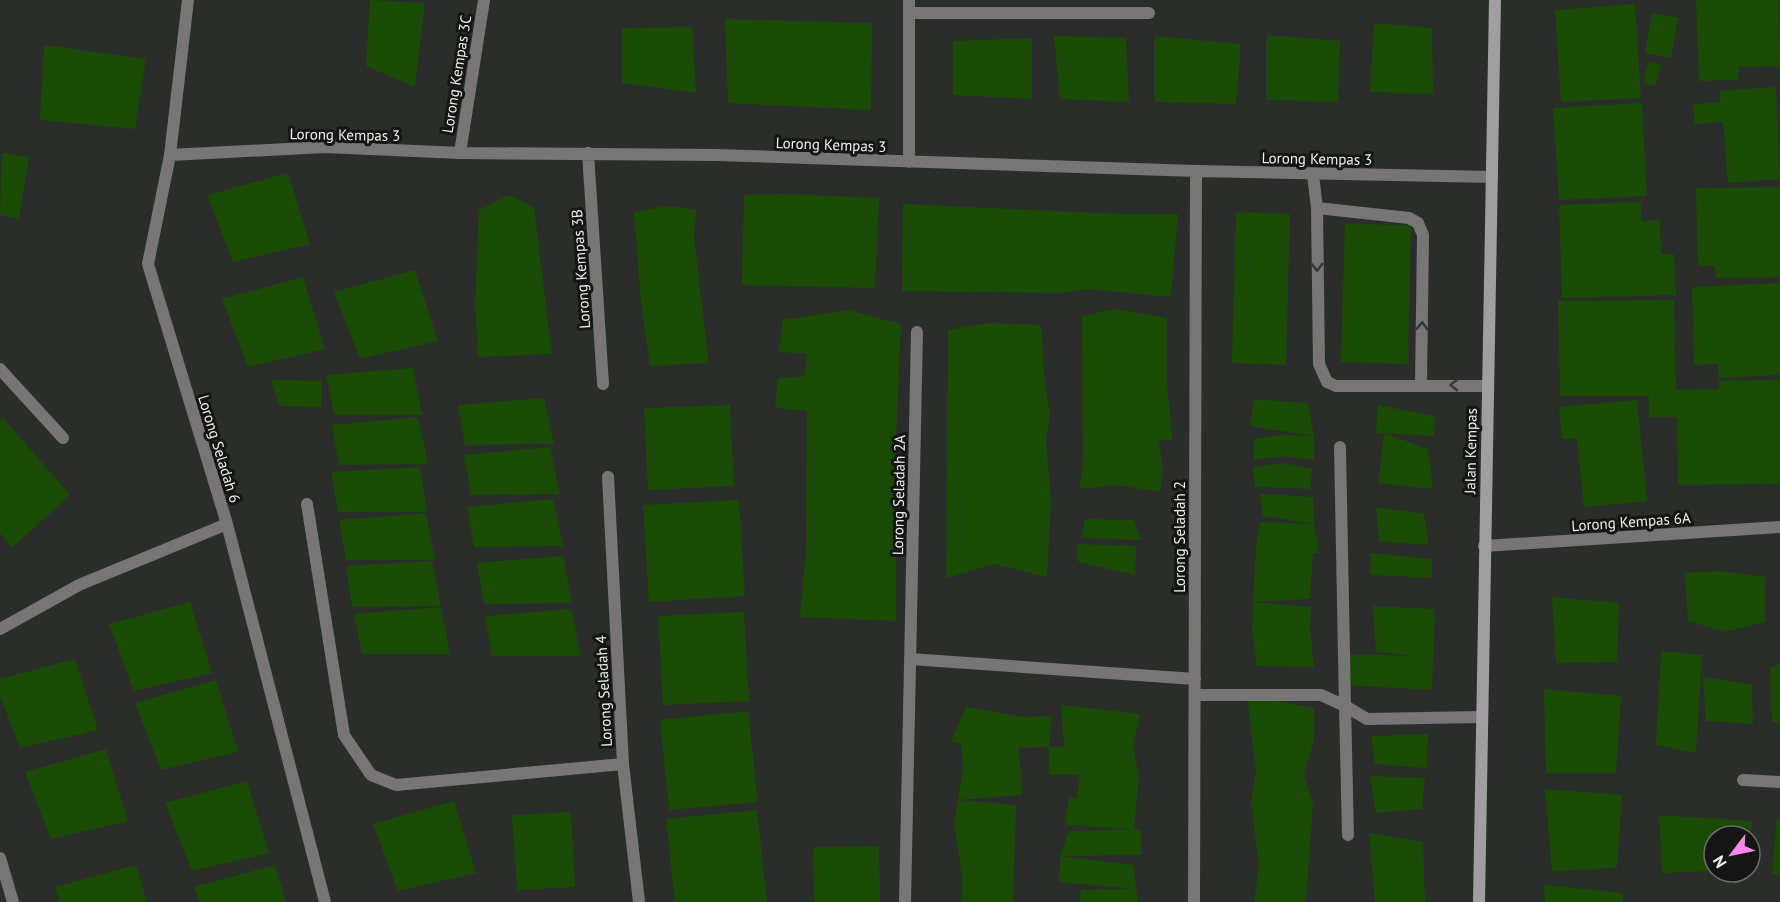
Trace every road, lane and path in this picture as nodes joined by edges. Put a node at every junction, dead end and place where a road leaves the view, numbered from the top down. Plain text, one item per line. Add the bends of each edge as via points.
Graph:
1 (188, 0) edge
2 (484, 0) edge
3 (1495, 0) edge
4 (909, 6) edge
5 (1149, 13) dead end
6 (460, 153) junction
7 (588, 153) junction
8 (170, 155) junction
9 (909, 162) junction
10 (1196, 171) junction
11 (1313, 175) junction
12 (1492, 177) junction
13 (1317, 208) junction
14 (917, 332) dead end
15 (0, 369) edge
16 (603, 384) dead end
17 (1421, 385) junction
18 (1487, 386) junction
19 (63, 438) dead end
20 (1340, 447) dead end
21 (608, 477) dead end
22 (306, 504) dead end
23 (226, 524) junction
24 (1780, 527) edge
25 (1484, 546) junction
26 (0, 629) edge
27 (910, 658) junction
28 (1195, 679) junction
29 (1195, 695) junction
30 (1345, 706) junction
31 (1481, 717) junction
32 (623, 764) junction
33 (1743, 780) dead end
34 (1780, 782) edge
35 (1348, 836) dead end
36 (0, 858) edge
37 (13, 902) edge
38 (325, 902) edge
39 (639, 902) edge
40 (905, 902) edge
41 (1194, 902) edge
42 (1479, 902) edge

1 - 8 street, Lorong Seladah 6
2 - 6 street, Lorong Kempas 3C
3 - 12 street, Jalan Kempas
4 - 5 street
4 - 9 street
6 - 7 street, Lorong Kempas 3
6 - 8 street, Lorong Kempas 3 via 325,147
7 - 9 street, Lorong Kempas 3
7 - 16 street, Lorong Kempas 3B
8 - 23 street, Lorong Seladah 6 via 148,264
9 - 10 street, Lorong Kempas 3
10 - 11 street, Lorong Kempas 3
10 - 28 street, Lorong Seladah 2
11 - 12 street, Lorong Kempas 3
11 - 13 street
12 - 18 street, Jalan Kempas
17 -> 13 street via 1423,235 1418,223 1409,218
13 -> 17 street via 1319,364 1327,382 1336,386
14 - 27 street, Lorong Seladah 2A
15 - 19 street
18 -> 17 street
18 - 25 street, Jalan Kempas
20 - 30 street
21 - 32 street, Lorong Seladah 4
22 - 32 street via 344,735 371,775 396,784
23 - 26 street via 79,585
23 - 38 street, Lorong Seladah 6
24 - 25 street, Lorong Kempas 6A
25 - 31 street, Jalan Kempas
27 - 28 street
27 - 40 street, Lorong Seladah 2A
28 - 29 street, Lorong Seladah 2
29 - 30 street via 1321,695
29 - 41 street, Lorong Seladah 2
30 - 31 street via 1367,719
30 - 35 street
31 - 42 street, Jalan Kempas
32 - 39 street, Lorong Seladah 4
33 - 34 street
36 - 37 street

